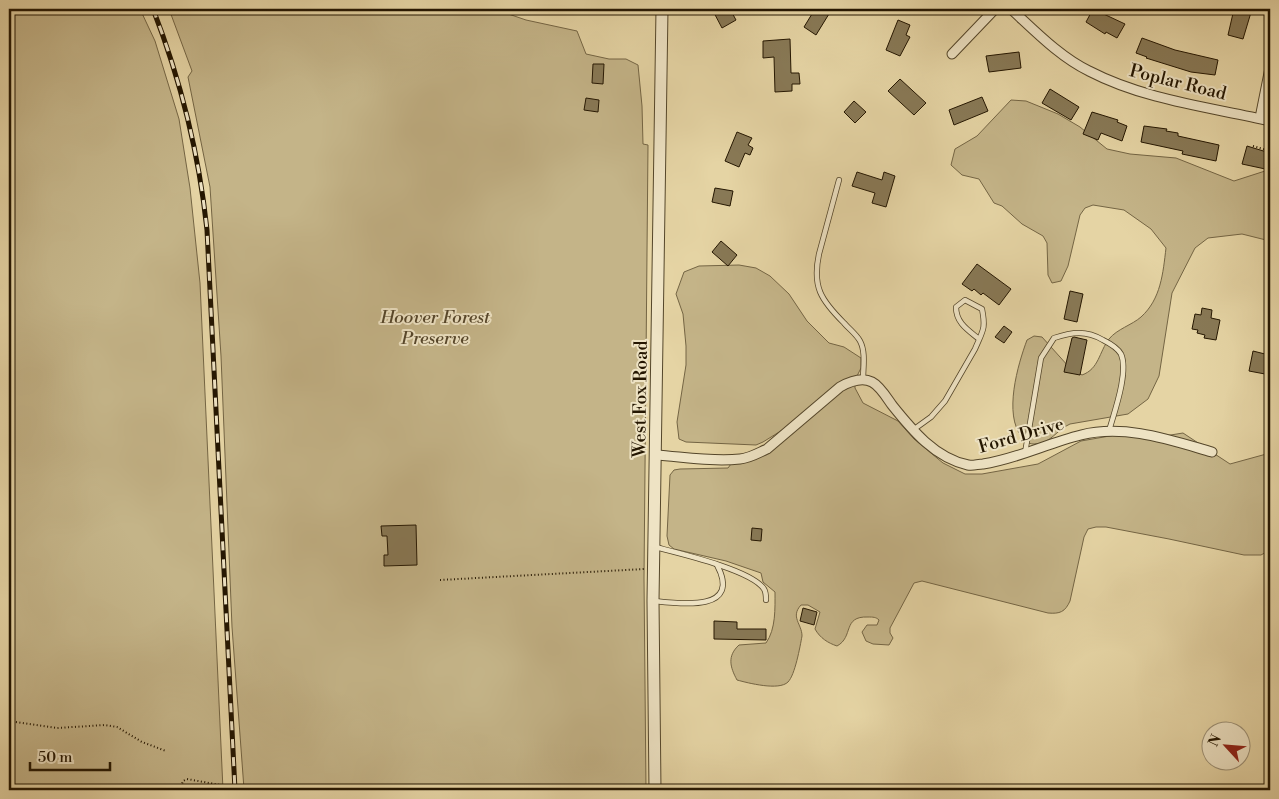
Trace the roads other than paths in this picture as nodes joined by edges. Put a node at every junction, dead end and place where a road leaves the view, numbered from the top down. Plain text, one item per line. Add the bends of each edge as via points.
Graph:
1 (662, 9) edge
2 (995, 9) edge
3 (1011, 9) edge
4 (952, 54) dead end
5 (1270, 68) edge
6 (1260, 118) junction
7 (1270, 121) edge
8 (838, 180) dead end
9 (979, 339) junction
10 (863, 380) junction
11 (913, 430) junction
12 (1109, 432) junction
13 (1212, 452) dead end
14 (1025, 453) junction
15 (656, 455) junction
16 (654, 546) junction
17 (717, 565) junction
18 (766, 600) dead end
19 (653, 601) junction
20 (655, 790) edge

1 - 15 street, West Fox Road
2 - 4 street
3 - 6 street, Poplar Road via 1060,52 1088,71 1153,96
5 - 6 street
6 - 7 street, Poplar Road
8 - 10 lane via 816,266 817,285 825,303 860,342
9 - 9 lane via 986,324 982,309 966,300 956,307 956,314 961,325
9 - 11 lane via 945,402
10 - 11 street, Ford Drive via 873,383
10 - 15 street via 840,387 767,450 753,456 718,460
11 - 14 street, Ford Drive via 948,458 970,466
12 - 13 street, Ford Drive via 1148,435
12 - 14 street, Ford Drive via 1082,434
12 - 14 lane via 1123,373 1121,355 1113,345 1091,333 1067,334 1054,338 1041,358
15 - 16 street, West Fox Road
16 - 17 lane
16 - 19 street, West Fox Road
17 - 18 lane via 758,583 765,591
17 - 19 lane via 722,577 722,590 710,602
19 - 20 street, West Fox Road

